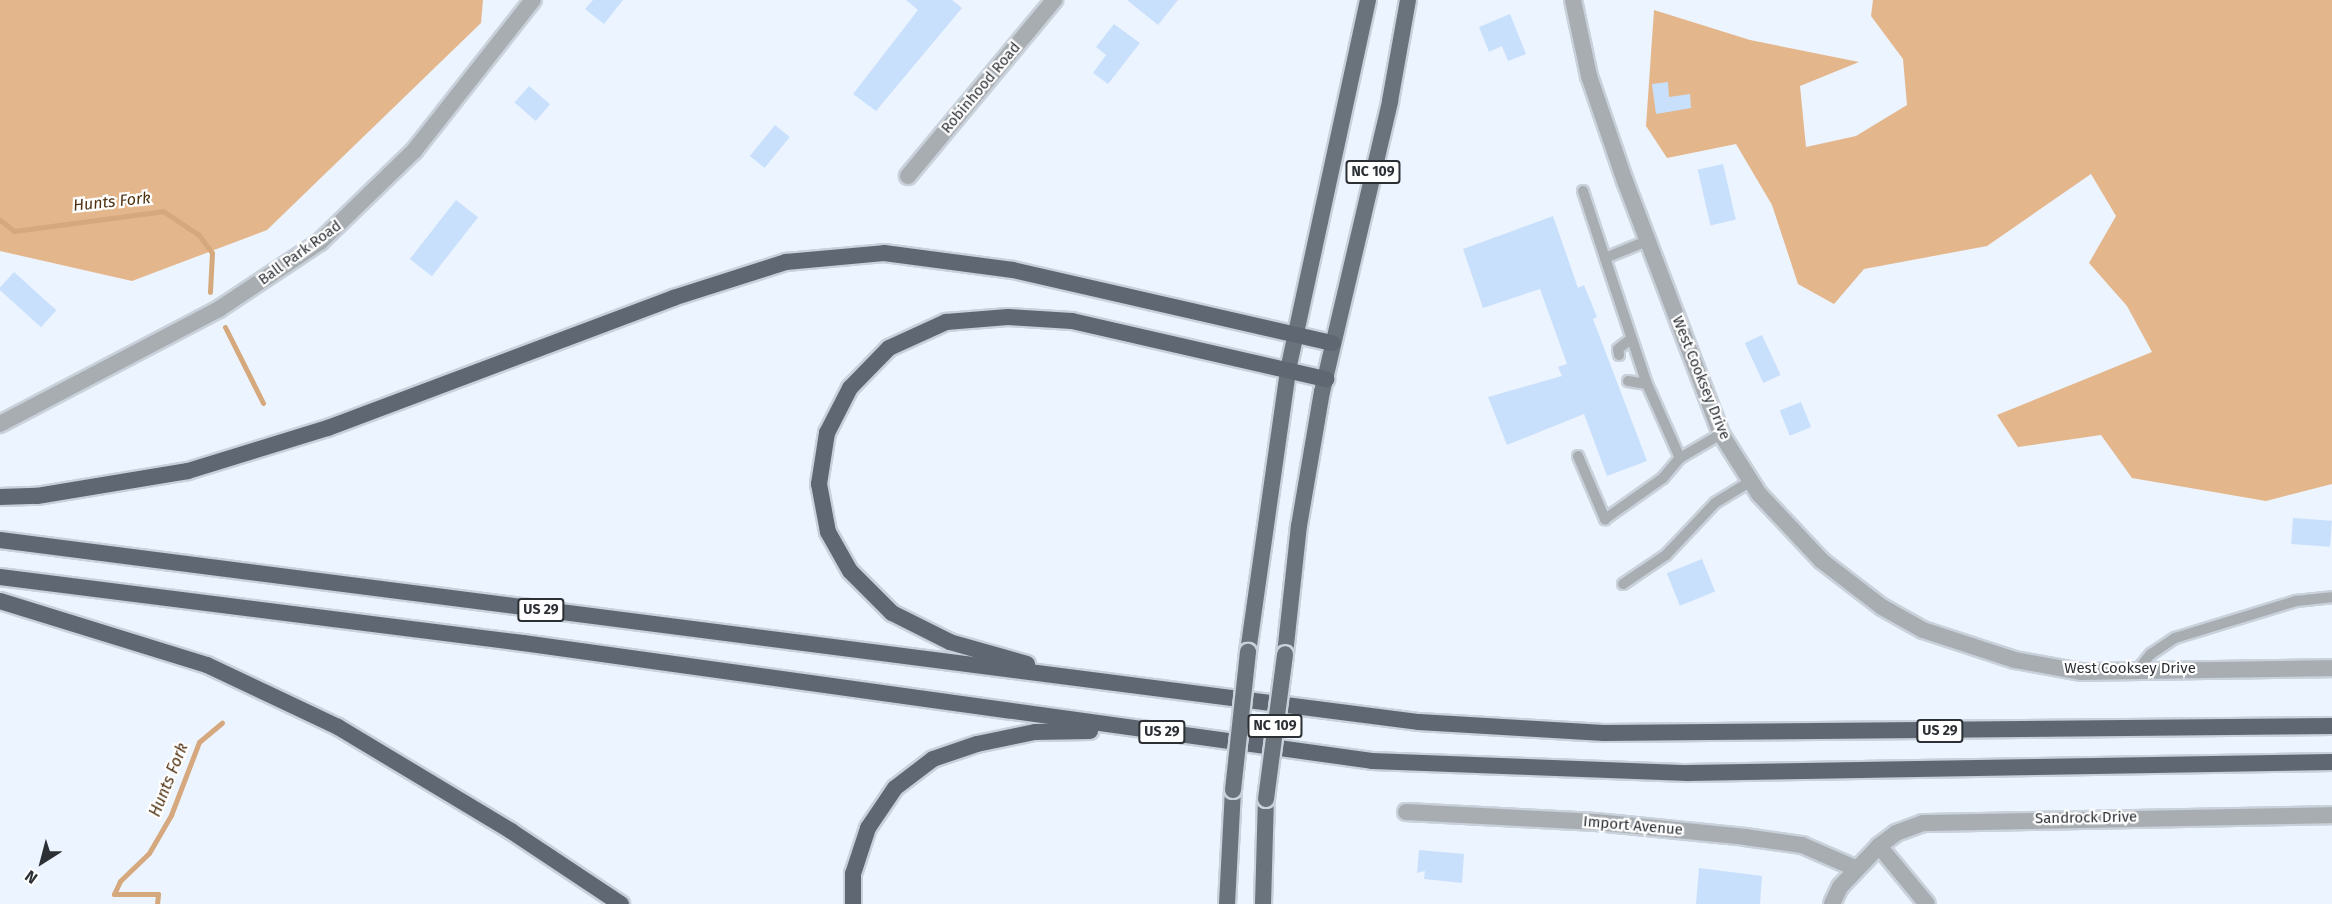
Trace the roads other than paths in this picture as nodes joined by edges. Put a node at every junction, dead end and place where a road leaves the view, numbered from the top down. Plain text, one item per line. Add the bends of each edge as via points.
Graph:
1 (533, 0) edge
2 (1054, 0) edge
3 (1368, 0) edge
4 (1408, 0) edge
5 (1573, 0) edge
6 (908, 176) dead end
7 (1583, 191) dead end
8 (1647, 241) junction
9 (1605, 258) junction
10 (1294, 335) junction
11 (1631, 339) junction
12 (1333, 344) junction
13 (1619, 355) dead end
14 (1288, 370) junction
15 (1326, 379) junction
16 (1628, 381) dead end
17 (1647, 384) junction
18 (0, 424) edge
19 (1721, 434) junction
20 (1578, 456) dead end
21 (1680, 458) junction
22 (1751, 481) junction
23 (0, 497) edge
24 (0, 540) edge
25 (0, 577) edge
26 (1623, 584) dead end
27 (2332, 597) edge
28 (0, 601) edge
29 (2332, 668) edge
30 (2137, 671) junction
31 (1083, 680) junction
32 (2332, 726) edge
33 (1142, 730) junction
34 (2332, 762) edge
35 (1406, 812) dead end
36 (2332, 815) edge
37 (1879, 846) junction
38 (1855, 868) junction
39 (621, 904) edge
40 (853, 904) edge
41 (1227, 904) edge
42 (1263, 904) edge
43 (1832, 904) edge
44 (1927, 904) edge

1 - 18 street, Ball Park Road via 414,151 321,242 219,309
2 - 6 street, Robinhood Road
3 - 10 main road, NC 109
4 - 12 main road, NC 109 via 1390,101
5 - 8 street, West Cooksey Drive via 1589,76
7 - 9 lane
8 - 9 lane
8 - 19 street, West Cooksey Drive
9 - 11 lane
10 - 12 highway
10 - 14 main road, NC 109
10 - 23 highway via 1012,270 884,254 786,262 673,298 328,428 188,471 37,496
11 - 13 lane via 1618,349
11 - 17 lane
12 - 15 main road, NC 109
14 - 15 highway
14 - 31 highway via 1072,321 1008,317 945,322 889,348 850,388 827,433 819,484 828,532 850,571 892,613 950,642
14 - 41 main road, NC 109, bridge via 1248,652 1233,789
15 - 42 main road, NC 109, bridge via 1299,526 1266,798
16 - 17 lane
17 - 21 lane
19 - 21 lane
19 - 22 street, West Cooksey Drive
20 - 21 lane via 1605,519 1663,478
22 - 26 lane via 1715,503 1666,555
22 - 30 street, West Cooksey Drive via 1788,529 1822,561 1882,608 1923,630 1969,648 2053,668
24 - 31 highway, US 29
25 - 33 highway, US 29
27 - 30 lane via 2296,601 2175,638 2151,654
28 - 39 highway via 207,665 338,727 511,831
29 - 30 street, West Cooksey Drive
31 - 32 highway, US 29 via 1419,722 1604,733
33 - 34 highway, US 29 via 1372,761 1588,773
33 - 40 highway via 1035,732 976,744 933,759 895,788 868,828 852,874
35 - 38 street, Import Avenue via 1596,822 1745,837 1802,845
36 - 37 street, Sandrock Drive via 1967,819 1906,827
37 - 38 street, Sandrock Drive
37 - 44 street
38 - 43 street, Sandrock Drive

